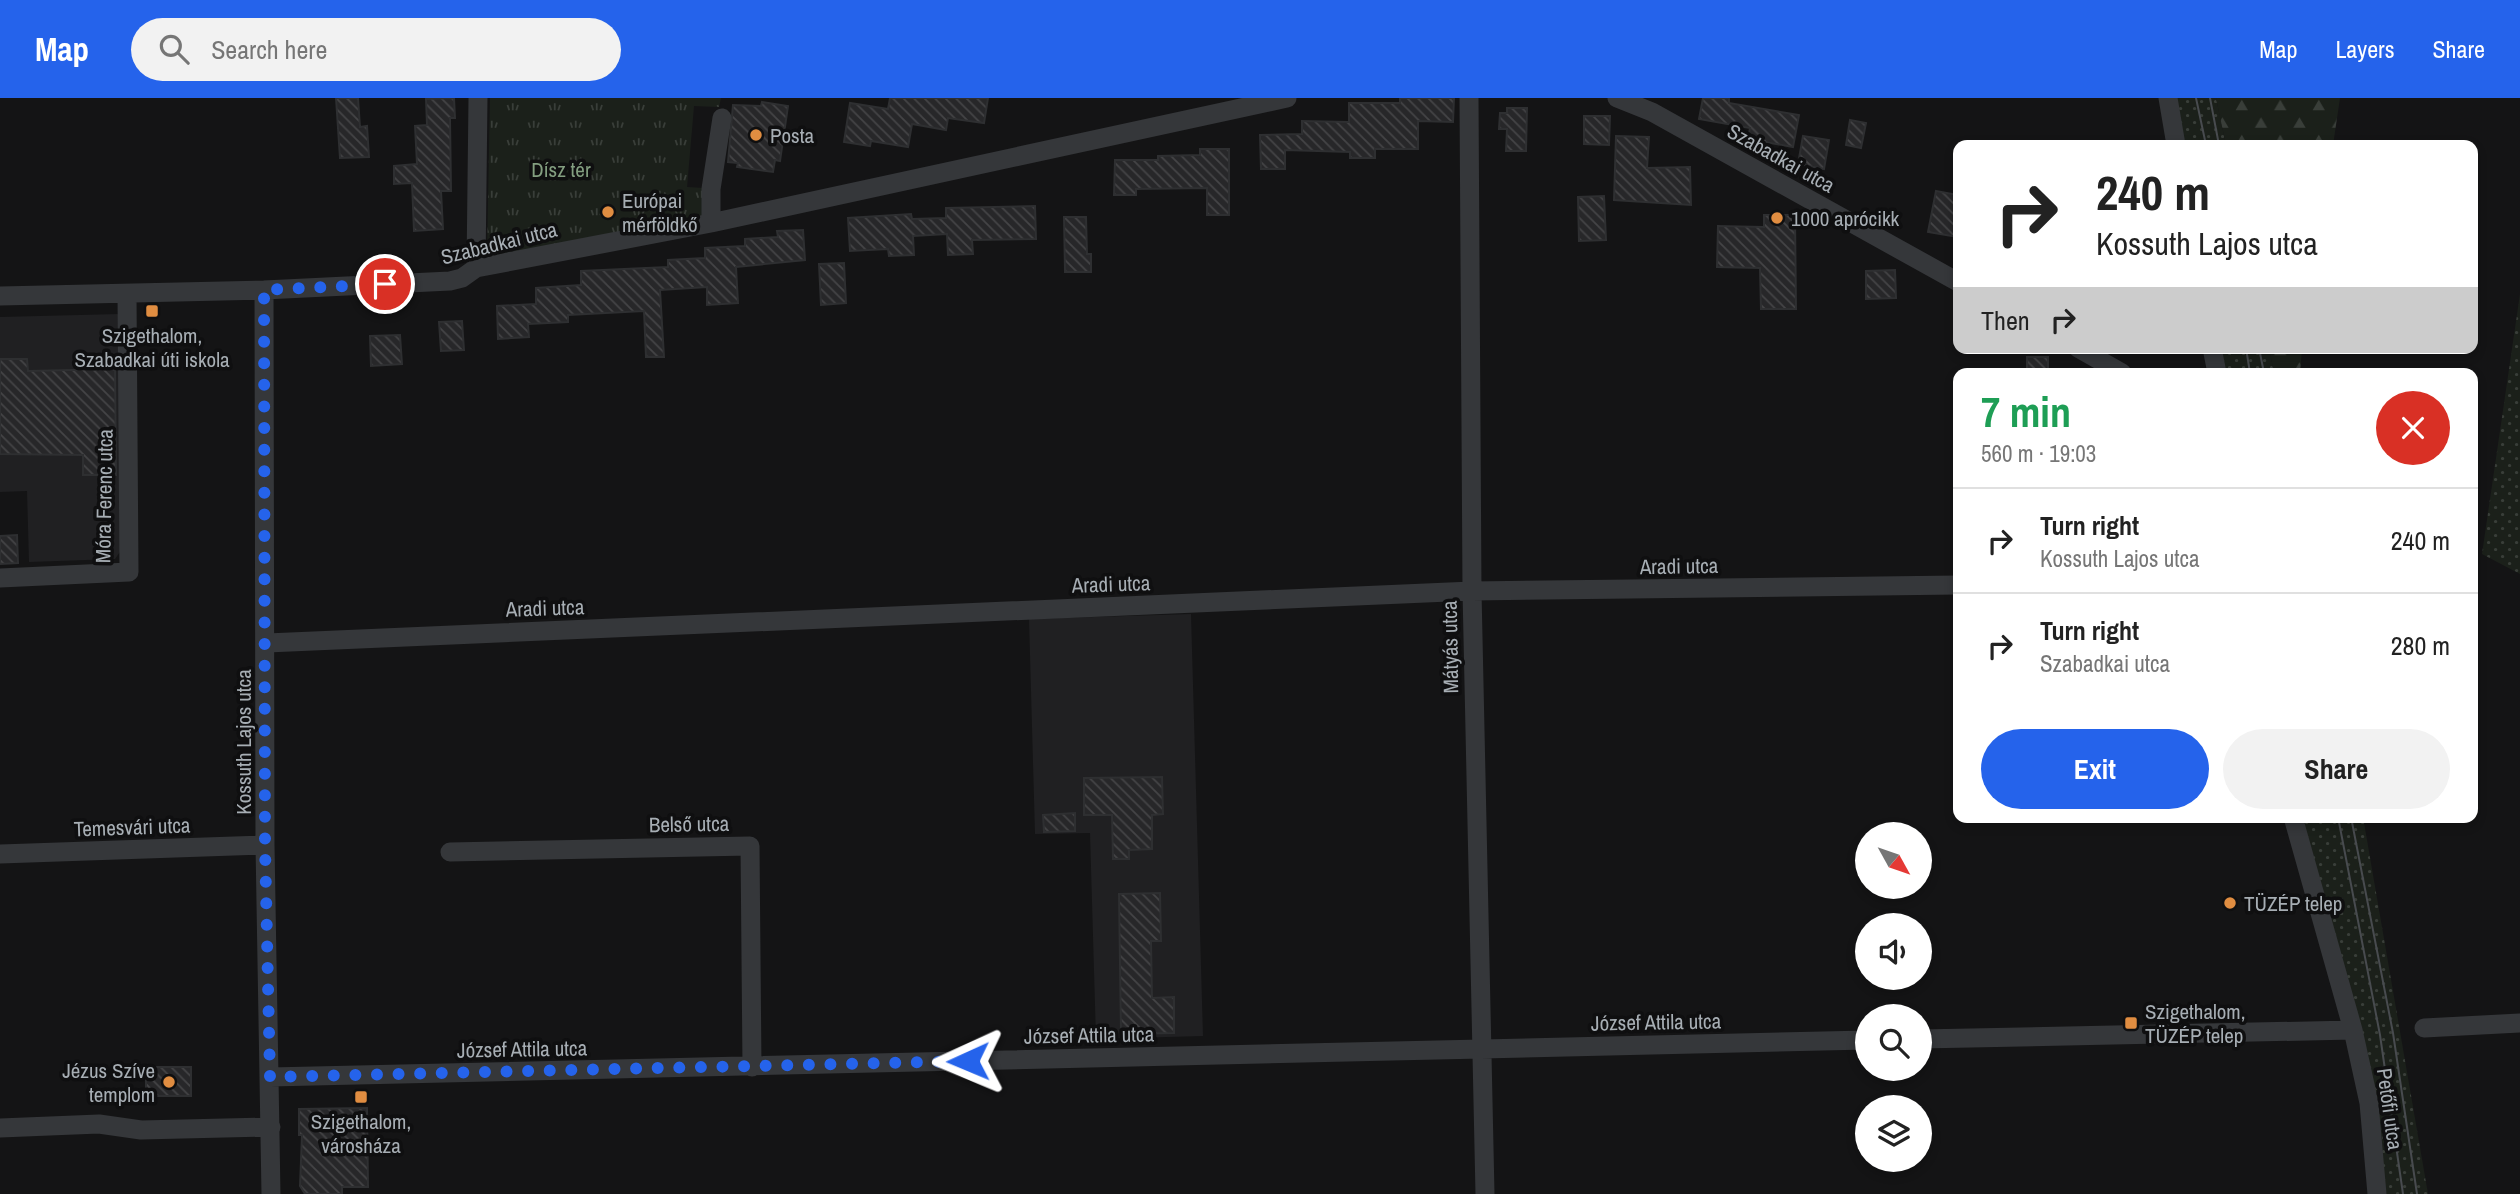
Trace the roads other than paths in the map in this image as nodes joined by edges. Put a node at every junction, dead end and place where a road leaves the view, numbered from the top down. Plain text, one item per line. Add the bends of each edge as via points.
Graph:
1 (478, 98) edge
2 (1287, 98) edge
3 (1469, 98) edge
4 (1617, 98) edge
5 (2168, 98) edge
6 (722, 118) dead end
7 (2175, 140) edge
8 (711, 223) junction
9 (476, 268) junction
10 (1953, 279) edge
11 (264, 290) junction
12 (127, 294) junction
13 (0, 296) edge
14 (2089, 354) edge
15 (2113, 368) edge
16 (0, 578) edge
17 (1953, 585) edge
18 (1472, 591) junction
19 (267, 643) junction
20 (2295, 823) edge
21 (265, 845) junction
22 (450, 852) dead end
23 (0, 854) edge
24 (2520, 1023) edge
25 (2424, 1028) dead end
26 (2353, 1030) junction
27 (1932, 1039) edge
28 (1855, 1040) edge
29 (1482, 1048) junction
30 (752, 1067) junction
31 (270, 1077) junction
32 (271, 1127) junction
33 (0, 1128) edge
34 (271, 1194) edge
35 (1485, 1194) edge
36 (2378, 1194) edge

1 - 9 street
2 - 8 street, Szabadkai utca
3 - 18 street, Mátyás utca
4 - 10 street, Szabadkai utca via 1652,112
5 - 7 street
6 - 8 street via 711,189
8 - 9 street, Szabadkai utca
9 - 11 street, Szabadkai utca via 450,281
11 - 12 street, Szabadkai utca
11 - 19 street, Kossuth Lajos utca
12 - 13 street, Szabadkai utca
12 - 16 street, Móra Ferenc utca via 129,572
14 - 15 street
17 - 18 street, Aradi utca
18 - 19 street, Aradi utca
18 - 29 street, Mátyás utca
19 - 21 street, Kossuth Lajos utca
20 - 26 street, Petőfi utca
21 - 23 street, Temesvári utca
21 - 31 street, Kossuth Lajos utca
22 - 30 street, Belső utca via 750,846
24 - 25 street
26 - 27 street
26 - 36 street, Petőfi utca via 2369,1103
28 - 29 street, József Attila utca
29 - 30 street, József Attila utca
29 - 35 street, Mátyás utca
30 - 31 street, József Attila utca
31 - 32 street, Kossuth Lajos utca
32 - 33 street via 141,1130 99,1124
32 - 34 street, Kossuth Lajos utca

